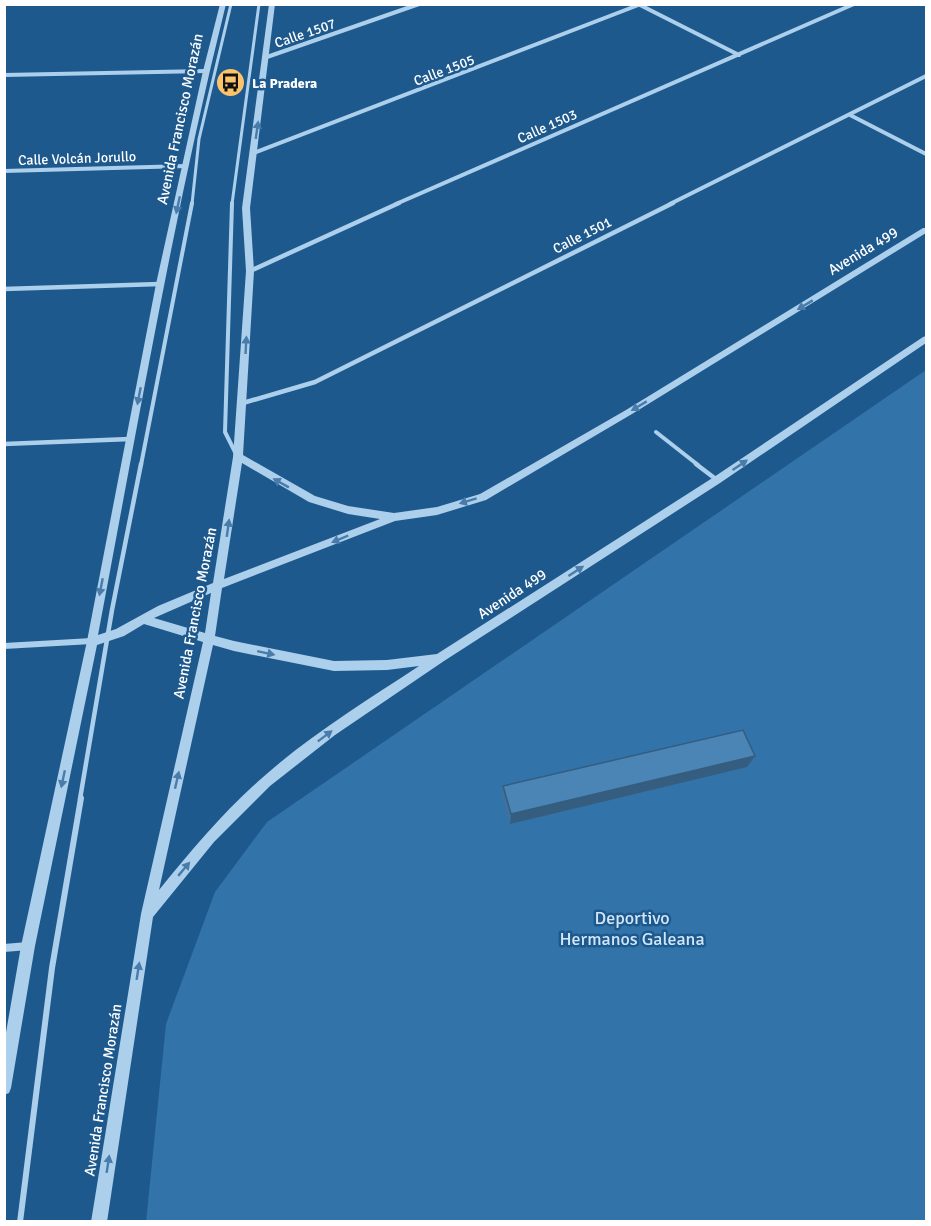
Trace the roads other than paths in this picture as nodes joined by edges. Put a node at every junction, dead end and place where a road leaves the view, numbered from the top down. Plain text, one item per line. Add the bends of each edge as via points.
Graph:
1 (222, 4) edge
2 (231, 4) edge
3 (259, 4) edge
4 (272, 4) edge
5 (418, 4) edge
6 (854, 4) edge
7 (641, 5) edge
8 (739, 55) junction
9 (267, 57) junction
10 (206, 71) junction
11 (4, 75) edge
12 (927, 76) edge
13 (850, 114) junction
14 (254, 153) junction
15 (927, 154) edge
16 (186, 166) junction
17 (4, 171) edge
18 (927, 230) edge
19 (250, 271) junction
20 (160, 284) junction
21 (4, 290) edge
22 (927, 339) edge
23 (243, 403) junction
24 (657, 432) dead end
25 (130, 439) junction
26 (4, 444) edge
27 (238, 457) junction
28 (717, 480) junction
29 (394, 517) junction
30 (219, 586) junction
31 (145, 620) junction
32 (108, 639) junction
33 (209, 639) junction
34 (92, 641) junction
35 (4, 646) edge
36 (440, 658) junction
37 (147, 914) junction
38 (28, 946) junction
39 (4, 948) edge
40 (4, 1088) edge
41 (20, 1221) edge
42 (99, 1221) edge

1 - 10 street, Avenida Francisco Morazán
2 - 32 lane via 199,139 191,210 124,538
3 - 27 lane via 231,213 225,432
4 - 9 street, Avenida Francisco Morazán
5 - 9 street, Calle 1507
6 - 8 street, Calle 1503
7 - 8 street
7 - 14 street, Calle 1505
8 - 19 street, Calle 1503
14 -> 9 street, Avenida Francisco Morazán
10 - 11 street
10 - 16 street, Avenida Francisco Morazán
12 - 13 street, Calle 1501
13 - 15 street
13 - 23 street, Calle 1501 via 315,382
14 - 19 street, Avenida Francisco Morazán via 246,208
16 - 17 street, Calle Volcán Jorullo
16 -> 20 street, Avenida Francisco Morazán
18 -> 29 street, Avenida 499 via 483,497 437,511
23 -> 19 street, Avenida Francisco Morazán
20 - 21 street
20 -> 25 street, Avenida Francisco Morazán
28 -> 22 street, Avenida 499
23 - 27 street, Avenida Francisco Morazán
24 - 28 lane
25 - 26 street
25 -> 34 street, Avenida Francisco Morazán
29 -> 27 street, Avenida 499 via 348,510 312,499
30 -> 27 street, Avenida Francisco Morazán
36 -> 28 street, Avenida 499
29 -> 30 street
30 - 31 street
30 - 33 street, Avenida Francisco Morazán
31 - 32 street
31 - 33 street
32 - 34 street
32 - 41 lane via 52,968
33 -> 36 street via 334,666
37 -> 33 street, Avenida Francisco Morazán
34 - 35 street
34 -> 38 street, Avenida Francisco Morazán
37 -> 36 street, Avenida 499 via 210,838 266,782 331,731
42 -> 37 street, Avenida Francisco Morazán
38 - 39 street
38 - 40 street, Avenida Francisco Morazán

